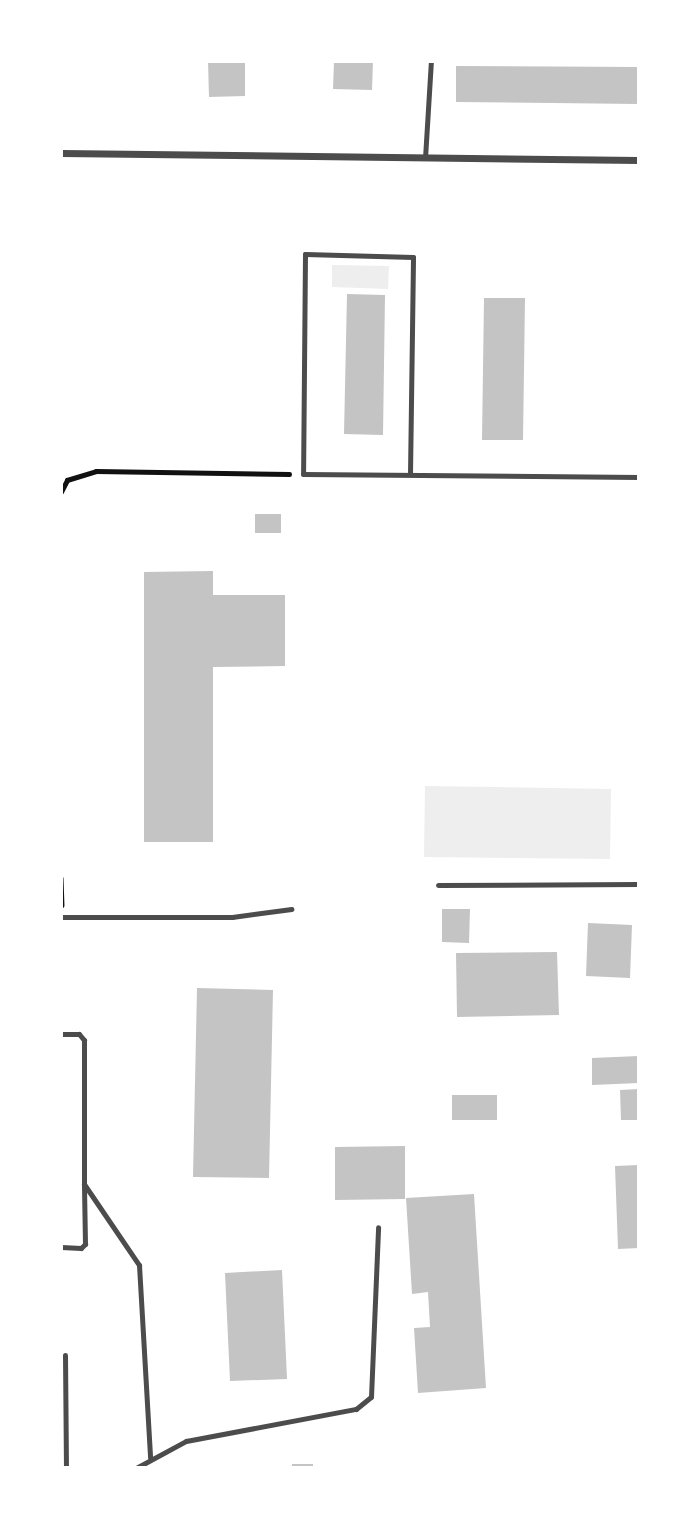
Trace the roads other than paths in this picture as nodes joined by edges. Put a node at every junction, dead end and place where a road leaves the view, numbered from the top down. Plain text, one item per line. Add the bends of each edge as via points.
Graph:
1 (431, 61) edge
2 (61, 153) edge
3 (425, 158) junction
4 (639, 160) edge
5 (410, 474) junction
6 (639, 477) edge
7 (639, 884) edge
8 (438, 885) dead end
9 (290, 909) dead end
10 (62, 917) edge
11 (61, 1034) edge
12 (84, 1184) junction
13 (377, 1227) dead end
14 (61, 1247) edge
15 (65, 1355) dead end
16 (150, 1458) junction
17 (66, 1468) edge
18 (136, 1468) edge

1 - 3 lane
2 - 3 street
3 - 4 street
5 - 5 lane via 413,257 306,254 303,474
5 - 6 lane
7 - 8 lane
9 - 10 lane via 232,917
11 - 12 lane via 79,1034 84,1040
12 - 14 lane via 85,1244
12 - 16 lane via 139,1265
13 - 16 lane via 371,1397 356,1409 186,1441
15 - 17 lane
16 - 18 lane

